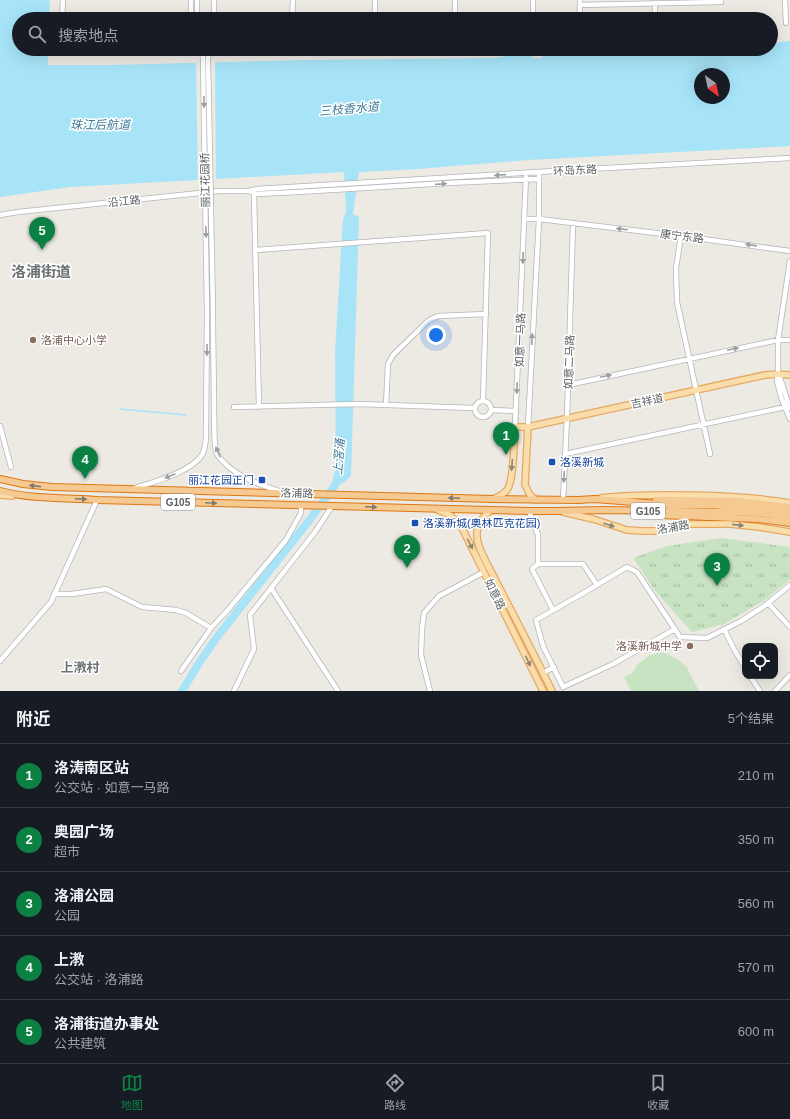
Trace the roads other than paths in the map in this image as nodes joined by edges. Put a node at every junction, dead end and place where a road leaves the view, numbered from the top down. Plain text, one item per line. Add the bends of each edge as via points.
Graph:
1 (63, 0) edge
2 (191, 0) edge
3 (197, 0) edge
4 (214, 0) edge
5 (293, 0) edge
6 (375, 0) edge
7 (455, 0) edge
8 (533, 0) edge
9 (721, 0) edge
10 (785, 0) edge
11 (580, 2) edge
12 (655, 4) junction
13 (62, 12) edge
14 (191, 12) edge
15 (197, 12) edge
16 (214, 12) edge
17 (292, 12) edge
18 (375, 12) edge
19 (455, 12) edge
20 (533, 12) edge
21 (655, 12) edge
22 (786, 23) dead end
23 (203, 56) edge
24 (209, 56) edge
25 (790, 158) edge
26 (539, 172) junction
27 (526, 173) junction
28 (539, 179) junction
29 (526, 180) junction
30 (360, 186) junction
31 (254, 196) dead end
32 (0, 215) edge
33 (525, 219) junction
34 (538, 219) junction
35 (573, 224) junction
36 (681, 236) junction
37 (256, 250) junction
38 (790, 250) edge
39 (790, 261) edge
40 (210, 311) junction
41 (486, 314) junction
42 (778, 340) junction
43 (790, 340) edge
44 (689, 359) junction
45 (778, 374) junction
46 (790, 375) edge
47 (568, 385) junction
48 (696, 390) junction
49 (483, 401) junction
50 (386, 405) junction
51 (788, 406) edge
52 (259, 407) junction
53 (234, 408) dead end
54 (474, 408) junction
55 (491, 410) junction
56 (516, 411) junction
57 (567, 418) junction
58 (790, 419) edge
59 (704, 424) junction
60 (0, 426) edge
61 (515, 427) junction
62 (528, 427) junction
63 (565, 454) junction
64 (710, 454) dead end
65 (10, 467) dead end
66 (0, 479) edge
67 (130, 490) junction
68 (0, 491) edge
69 (285, 493) junction
70 (0, 495) edge
71 (42, 498) junction
72 (493, 499) junction
73 (595, 499) junction
74 (97, 500) junction
75 (536, 500) junction
76 (562, 500) junction
77 (790, 503) edge
78 (301, 505) junction
79 (332, 506) junction
80 (790, 507) edge
81 (434, 508) junction
82 (738, 509) junction
83 (491, 510) junction
84 (529, 511) junction
85 (558, 511) junction
86 (790, 513) edge
87 (790, 518) edge
88 (790, 523) edge
89 (790, 532) edge
90 (538, 564) junction
91 (484, 572) junction
92 (597, 585) junction
93 (790, 585) edge
94 (271, 588) junction
95 (54, 594) junction
96 (768, 603) junction
97 (552, 610) junction
98 (790, 627) edge
99 (211, 628) junction
100 (675, 629) junction
101 (724, 630) junction
102 (0, 661) edge
103 (742, 663) edge
104 (554, 668) junction
105 (181, 671) dead end
106 (543, 673) junction
107 (790, 675) edge
108 (752, 679) edge
109 (234, 691) edge
110 (338, 691) edge
111 (430, 691) edge
112 (542, 691) edge
113 (552, 691) edge
114 (760, 691) edge
115 (775, 691) edge

1 - 13 street
2 - 14 street
3 - 15 street
4 - 16 street
5 - 17 street
6 - 18 street
7 - 19 street
8 - 20 street
9 - 12 street
10 - 22 street
11 - 12 street
12 - 21 street
23 -> 40 street, 丽江花园桥, bridge
24 - 40 street, 丽江花园桥, bridge
25 - 26 street, 环岛东路
26 - 27 street, 环岛东路
26 - 28 street, 如意一马路
27 - 29 street, 如意一马路
27 -> 30 street, 环岛东路
28 - 29 street
28 - 34 street, 如意一马路
30 -> 29 street
29 - 33 street, 如意一马路
30 - 32 street, 沿江路 via 219,191
31 - 37 street
33 - 34 street, 康宁东路
33 -> 56 street, 如意一马路
34 - 35 street, 康宁东路
62 -> 34 street, 如意一马路
36 -> 35 street, 康宁东路
35 - 47 street, 如意二马路
38 -> 36 street, 康宁东路
36 - 44 street via 676,268 677,302
37 - 41 street via 488,233
37 - 52 street
39 - 42 street
40 -> 67 street via 206,439 203,454 179,472
69 -> 40 street via 248,479 229,466 216,452
41 - 49 street
41 - 50 street via 438,316 428,321 393,355 388,364
42 - 43 street
44 -> 42 street
42 - 45 street
47 -> 44 street
44 - 48 street
45 - 46 main road, 吉祥道
45 - 48 main road, 吉祥道
45 - 51 street via 778,385
47 - 57 street, 如意二马路
48 - 57 main road, 吉祥道
48 - 59 street
49 - 54 street via 477,403
49 - 55 street via 489,404
50 - 52 street
50 - 54 street
51 - 58 street
51 - 59 street
52 - 53 street
54 - 55 street via 476,414 482,417 488,415
55 - 56 street
56 - 61 street, 如意一马路
57 - 62 main road, 吉祥道
57 - 63 street, 如意二马路
59 - 63 street
59 - 64 street
60 - 65 street
61 - 62 main road, 吉祥道
61 -> 72 main road, 如意一马路 via 511,481 506,491
62 - 75 main road, 如意一马路 via 525,485
63 -> 76 street, 如意二马路
67 -> 66 highway, 洛浦路 / G105 via 42,487
67 - 69 highway, 洛浦路 / G105
68 - 71 highway, 洛浦路 / G105
72 -> 69 highway, 洛浦路 / G105
70 - 71 main road
71 -> 74 highway, 洛浦路 / G105
72 - 75 highway, 洛浦路 / G105
73 - 76 highway, 洛浦路 / G105
73 - 77 main road, 洛浦路 via 632,495 690,495
73 - 82 highway
74 -> 78 highway, 洛浦路 / G105
74 - 95 street
75 - 76 highway, 洛浦路 / G105
78 - 79 highway, 洛浦路 / G105
78 - 99 street via 301,513 286,540
79 -> 81 highway, 洛浦路 / G105
79 - 94 street
80 - 82 highway
81 - 83 highway, 洛浦路 / G105
81 -> 91 main road, 如意路 via 450,515 461,526
82 - 85 highway via 594,514
82 - 86 highway via 761,508
82 - 87 highway
82 - 88 highway via 758,519
83 - 84 highway, 洛浦路 / G105
83 - 106 main road, 如意路 via 479,523 477,541
84 - 85 highway, 洛浦路 / G105
84 - 90 street via 538,534
85 -> 89 main road, 洛浦路 via 627,530 658,531 690,524 730,524
90 - 92 street via 583,564
90 - 97 street via 532,569
91 - 111 street via 439,596 424,613 421,655
91 -> 112 main road, 如意路
92 - 97 street
92 - 100 street via 627,567 637,572
93 - 96 street
94 - 109 street via 250,616 254,649
94 - 110 street
95 - 99 street via 106,589 142,607 176,610
95 - 102 street
96 - 98 street
96 - 101 street
97 - 104 street via 536,620
99 - 105 street
100 - 101 street via 680,637 707,638
100 - 104 street via 613,664 563,687
101 - 103 street
104 - 106 street
106 - 113 main road, 如意路
107 - 115 street
108 - 114 street

